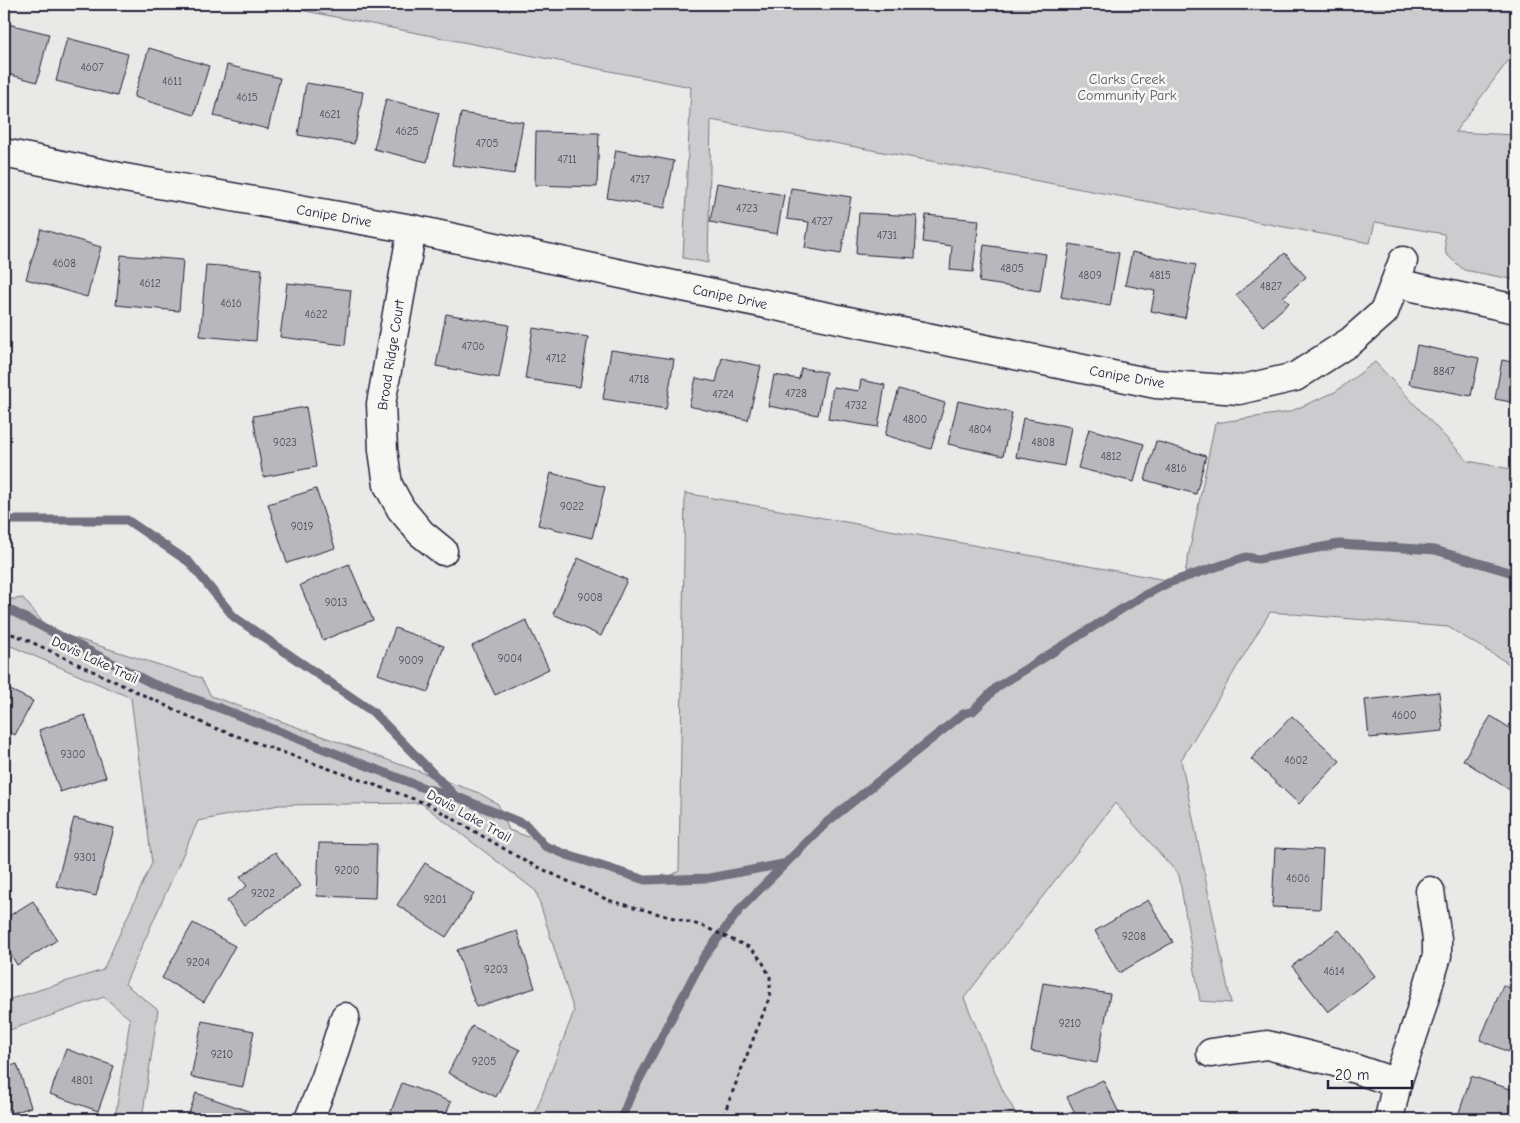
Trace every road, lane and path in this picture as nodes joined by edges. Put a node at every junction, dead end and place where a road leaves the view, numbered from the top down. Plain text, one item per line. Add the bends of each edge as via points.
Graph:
1 (4, 153) edge
2 (412, 229) junction
3 (1516, 309) edge
4 (443, 551) dead end
5 (4, 631) edge
6 (1430, 891) dead end
7 (346, 1017) dead end
8 (1211, 1053) dead end
9 (1397, 1083) junction
10 (310, 1119) edge
11 (722, 1119) edge
12 (1389, 1119) edge

1 - 2 street, Canipe Drive via 128,179
2 - 3 street, Canipe Drive via 1156,384 1239,390 1295,377 1351,341 1384,312 1399,272
2 - 4 street, Broad Ridge Court via 381,404 383,450 388,485 401,509 421,533
5 - 11 path, Davis Lake Trail via 209,726 428,804 525,860 608,900 703,926 751,948 770,977 770,996
6 - 9 street via 1437,956
7 - 10 street
8 - 9 street via 1267,1045 1281,1047
9 - 12 street

